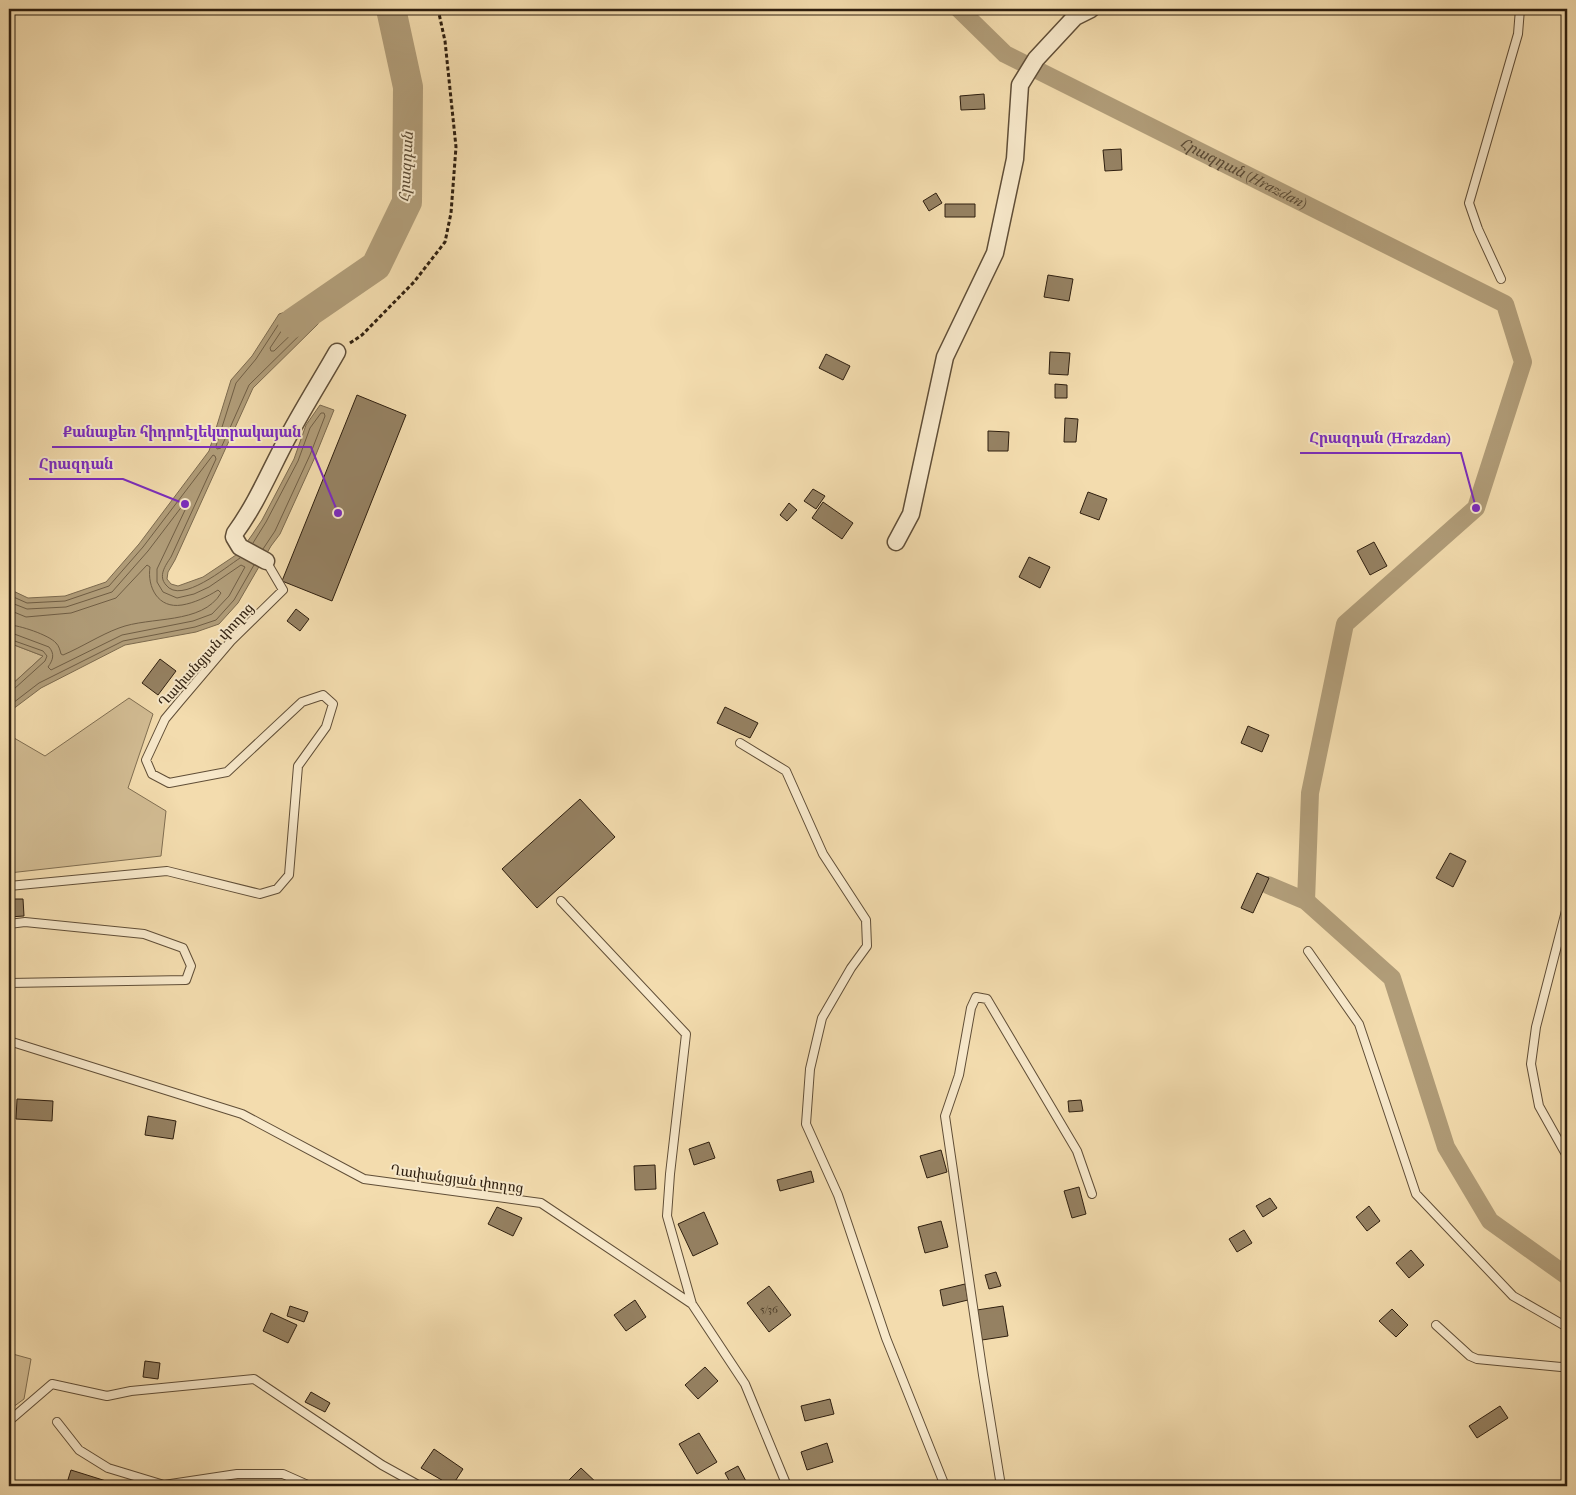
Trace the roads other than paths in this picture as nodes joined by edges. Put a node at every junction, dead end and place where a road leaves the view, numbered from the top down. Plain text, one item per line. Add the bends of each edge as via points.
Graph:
1 (1091, 9) edge
2 (1520, 9) edge
3 (1071, 13) edge
4 (1501, 279) dead end
5 (337, 352) road end
6 (896, 542) dead end
7 (266, 561) joint
8 (740, 743) dead end
9 (9, 886) edge
10 (561, 901) dead end
11 (1567, 907) edge
12 (1566, 919) edge
13 (9, 924) edge
14 (1308, 951) dead end
15 (9, 982) edge
16 (9, 1041) edge
17 (1567, 1156) edge
18 (1092, 1194) dead end
19 (692, 1304) junction
20 (1436, 1325) dead end
21 (1567, 1327) edge
22 (1567, 1364) edge
23 (9, 1421) edge
24 (57, 1422) dead end
25 (310, 1486) edge
26 (420, 1486) edge
27 (787, 1486) edge
28 (945, 1486) edge
29 (1001, 1486) edge

1 - 3 street
2 - 4 lane via 1518,34 1469,203
3 - 6 street via 1020,86 1015,159 995,253 945,357 911,514
5 - 7 street via 235,533 240,547
7 - 9 lane, Ղափանցյան փողոց via 284,590 231,642 165,719 146,760 152,774 169,783 227,772 302,702 323,695 333,704 326,726 298,766 289,875 277,889 260,894 167,871
8 - 28 lane via 786,771 824,854 866,920 867,946 822,1018 810,1069 806,1124 838,1195 886,1338
10 - 19 lane via 686,1034 667,1216
11 - 12 lane
12 - 17 lane via 1536,1027 1531,1064 1539,1106
13 - 15 lane via 25,922 144,934 183,948 191,966 186,980
14 - 21 lane via 1358,1024 1416,1194 1513,1296
16 - 19 lane, Ղափանցյան փողոց via 242,1114 364,1179 541,1203
18 - 29 lane via 1077,1151 987,998 976,997 971,1008 959,1075 945,1116
19 - 27 lane, Ղափանցյան փողոց via 745,1384
20 - 22 lane via 1477,1360 1561,1367
23 - 26 lane via 52,1384 107,1396 254,1379 382,1465
24 - 25 lane via 79,1450 108,1468 164,1485 237,1474 283,1474

